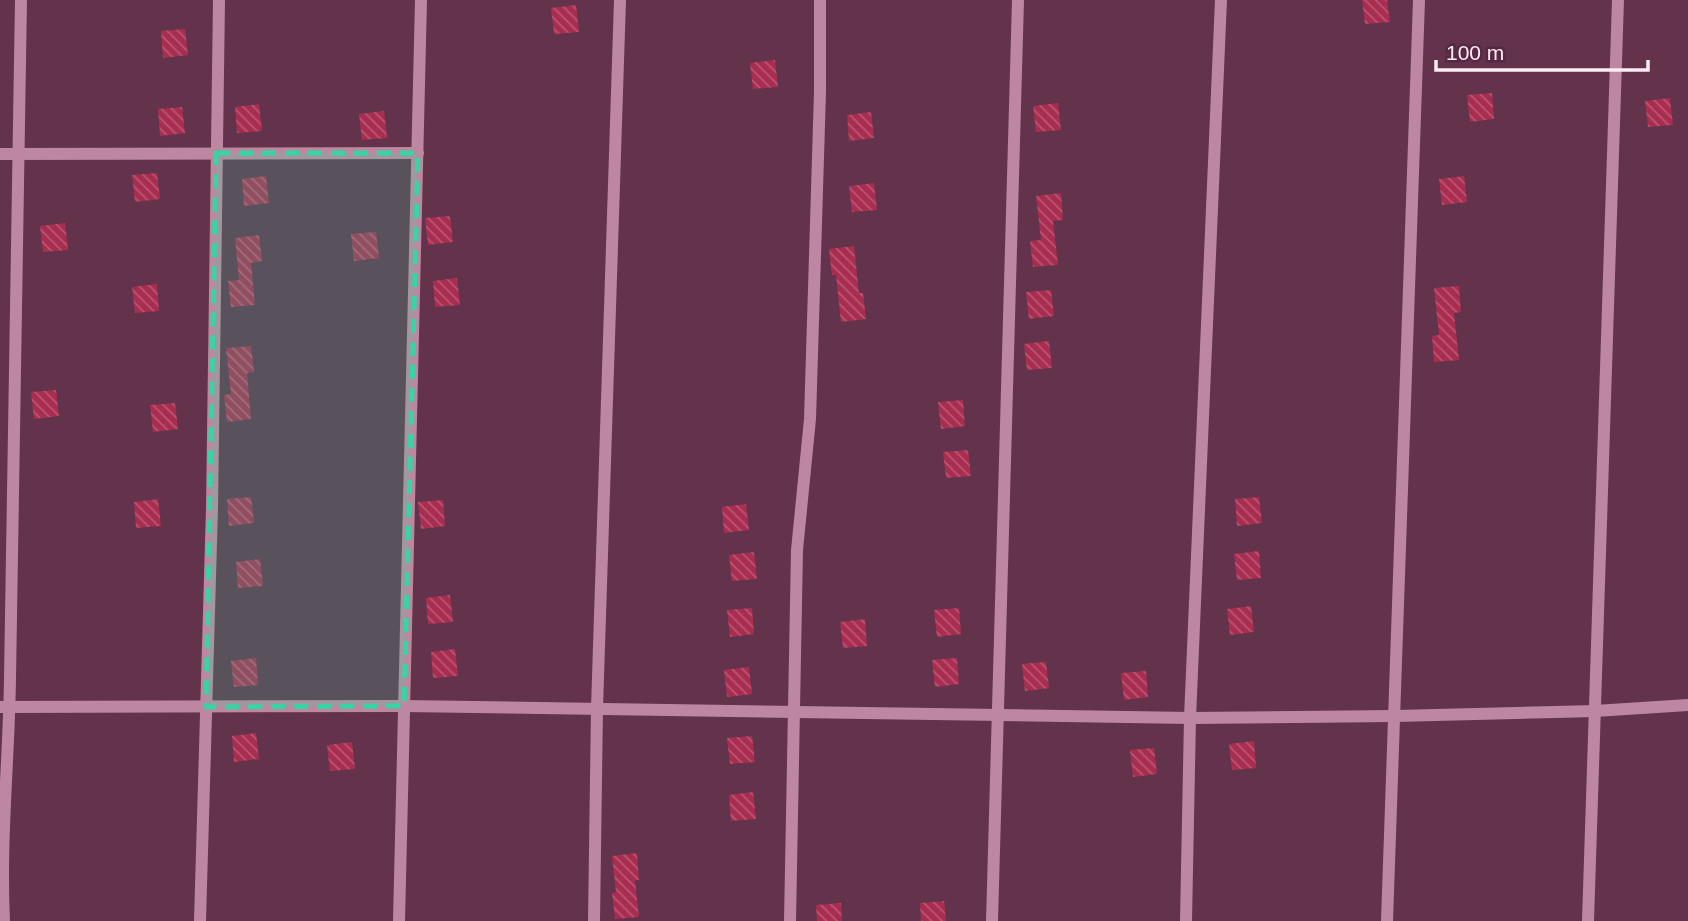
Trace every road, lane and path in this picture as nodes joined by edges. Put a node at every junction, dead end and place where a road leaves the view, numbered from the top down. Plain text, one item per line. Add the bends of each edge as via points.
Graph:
1 (21, 0) edge
2 (219, 0) edge
3 (421, 0) edge
4 (620, 0) edge
5 (820, 0) edge
6 (1018, 0) edge
7 (1221, 0) edge
8 (1419, 0) edge
9 (1618, 0) edge
10 (0, 153) edge
11 (216, 153) junction
12 (418, 153) junction
13 (18, 154) junction
14 (1688, 705) edge
15 (404, 706) junction
16 (5, 707) edge
17 (206, 707) junction
18 (597, 708) junction
19 (1595, 711) junction
20 (794, 712) junction
21 (997, 715) junction
22 (1395, 716) junction
23 (1191, 718) junction
24 (4, 921) edge
25 (200, 921) edge
26 (399, 921) edge
27 (594, 921) edge
28 (790, 921) edge
29 (992, 921) edge
30 (1186, 921) edge
31 (1387, 921) edge
32 (1588, 921) edge

1 - 13 street
2 - 11 street
3 - 12 street
4 - 18 street
5 - 20 street via 810,419 797,550
6 - 21 street
7 - 23 street
8 - 22 street
9 - 19 street
10 - 13 street
11 - 12 street
11 - 13 street
11 - 17 street
12 - 15 street
13 - 16 street
14 - 19 street
15 - 17 street
15 - 18 street
15 - 26 street
16 - 17 street
16 - 24 street
17 - 25 street
18 - 20 street
18 - 27 street
19 - 22 street
19 - 32 street
20 - 21 street
20 - 28 street
21 - 23 street
21 - 29 street
22 - 23 street
22 - 31 street
23 - 30 street

